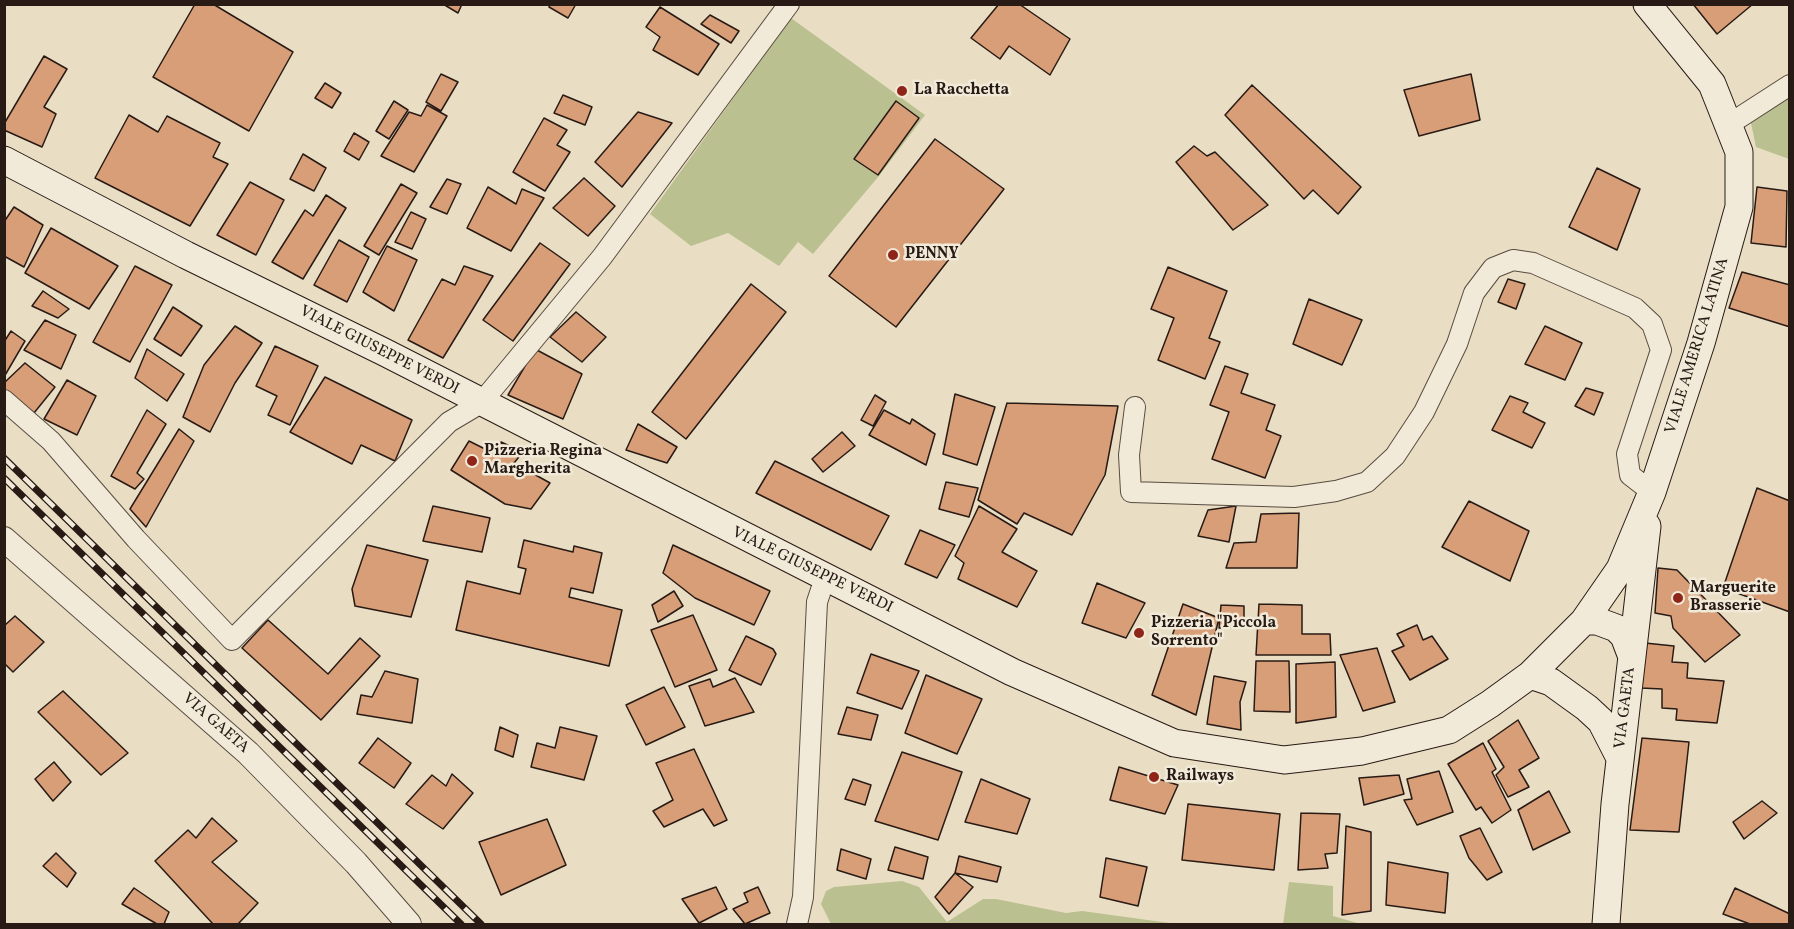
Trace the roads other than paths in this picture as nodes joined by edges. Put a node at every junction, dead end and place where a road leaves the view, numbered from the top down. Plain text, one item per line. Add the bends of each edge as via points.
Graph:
1 (1647, 4) edge
2 (784, 8) edge
3 (1790, 85) edge
4 (1728, 125) junction
5 (4, 160) edge
6 (4, 400) edge
7 (481, 403) junction
8 (1135, 407) dead end
9 (1652, 492) junction
10 (4, 539) edge
11 (825, 579) junction
12 (1584, 621) junction
13 (1632, 657) junction
14 (1530, 675) junction
15 (1620, 758) junction
16 (803, 897) junction
17 (409, 924) edge
18 (797, 924) edge
19 (814, 924) edge
20 (1606, 924) edge

1 - 4 main road, VIALE AMERICA LATINA via 1712,84
2 - 7 street via 602,257
3 - 4 street
4 - 9 main road, VIALE AMERICA LATINA via 1739,152 1739,207 1701,343
5 - 7 main road, VIALE GIUSEPPE VERDI
6 - 7 street via 51,441 136,539 232,640 448,422
7 - 11 main road, VIALE GIUSEPPE VERDI
8 - 9 street via 1129,454 1131,492 1294,497 1367,482 1395,456 1424,412 1457,344 1474,293 1493,268 1513,260 1533,262 1635,308 1652,324 1661,350 1627,454 1630,475
9 - 12 main road, VIALE AMERICA LATINA via 1620,569
9 - 13 main road, VIA GAETA
10 - 17 street, VIA GAETA via 248,753 356,863
11 - 14 main road, VIALE GIUSEPPE VERDI via 1012,672 1174,743 1284,760 1362,751 1449,730
11 - 16 street via 817,602
12 - 13 main road via 1617,628
12 - 14 main road, VIALE AMERICA LATINA
13 - 15 main road, VIA GAETA
14 - 15 main road via 1551,682 1587,708 1601,721
15 - 20 main road, VIA GAETA
16 - 18 street
16 - 19 street

